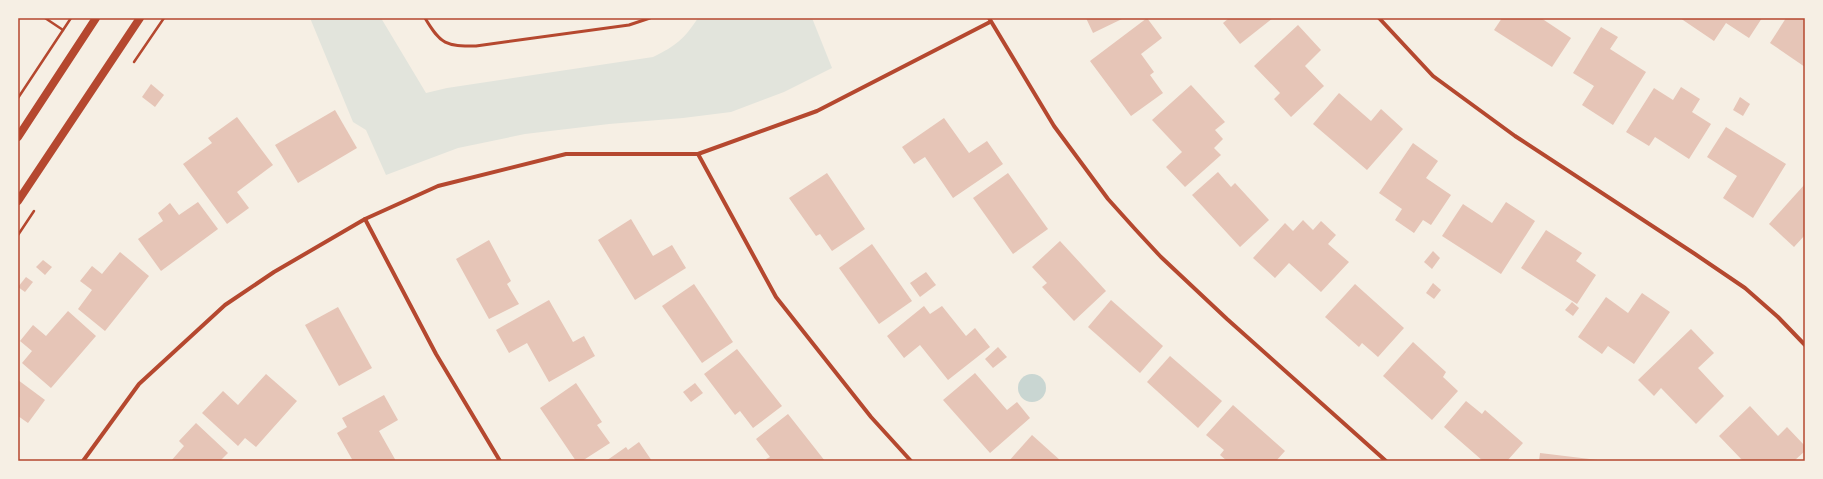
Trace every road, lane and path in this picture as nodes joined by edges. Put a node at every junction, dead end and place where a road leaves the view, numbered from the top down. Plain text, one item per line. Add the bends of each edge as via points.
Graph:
1 (45, 18) edge
2 (71, 18) edge
3 (96, 18) edge
4 (140, 18) edge
5 (425, 18) edge
6 (650, 18) edge
7 (1380, 18) edge
8 (989, 20) edge
9 (63, 30) junction
10 (18, 98) edge
11 (18, 136) edge
12 (698, 154) junction
13 (18, 201) edge
14 (365, 219) junction
15 (1805, 345) edge
16 (83, 461) edge
17 (500, 461) edge
18 (911, 461) edge
19 (1386, 461) edge

1 - 9 path
2 - 9 path
3 - 11 main road
4 - 13 main road
5 - 6 lane via 436,36 452,46 476,46 629,25
7 - 15 street via 1433,76 1515,136 1745,288
8 - 12 street via 817,111
8 - 19 street via 1054,126 1108,199 1135,229 1227,319
9 - 10 path
12 - 14 street via 566,154 438,186
12 - 18 street via 776,296 871,417
14 - 16 street via 274,272 226,305 139,384
14 - 17 street via 436,354

